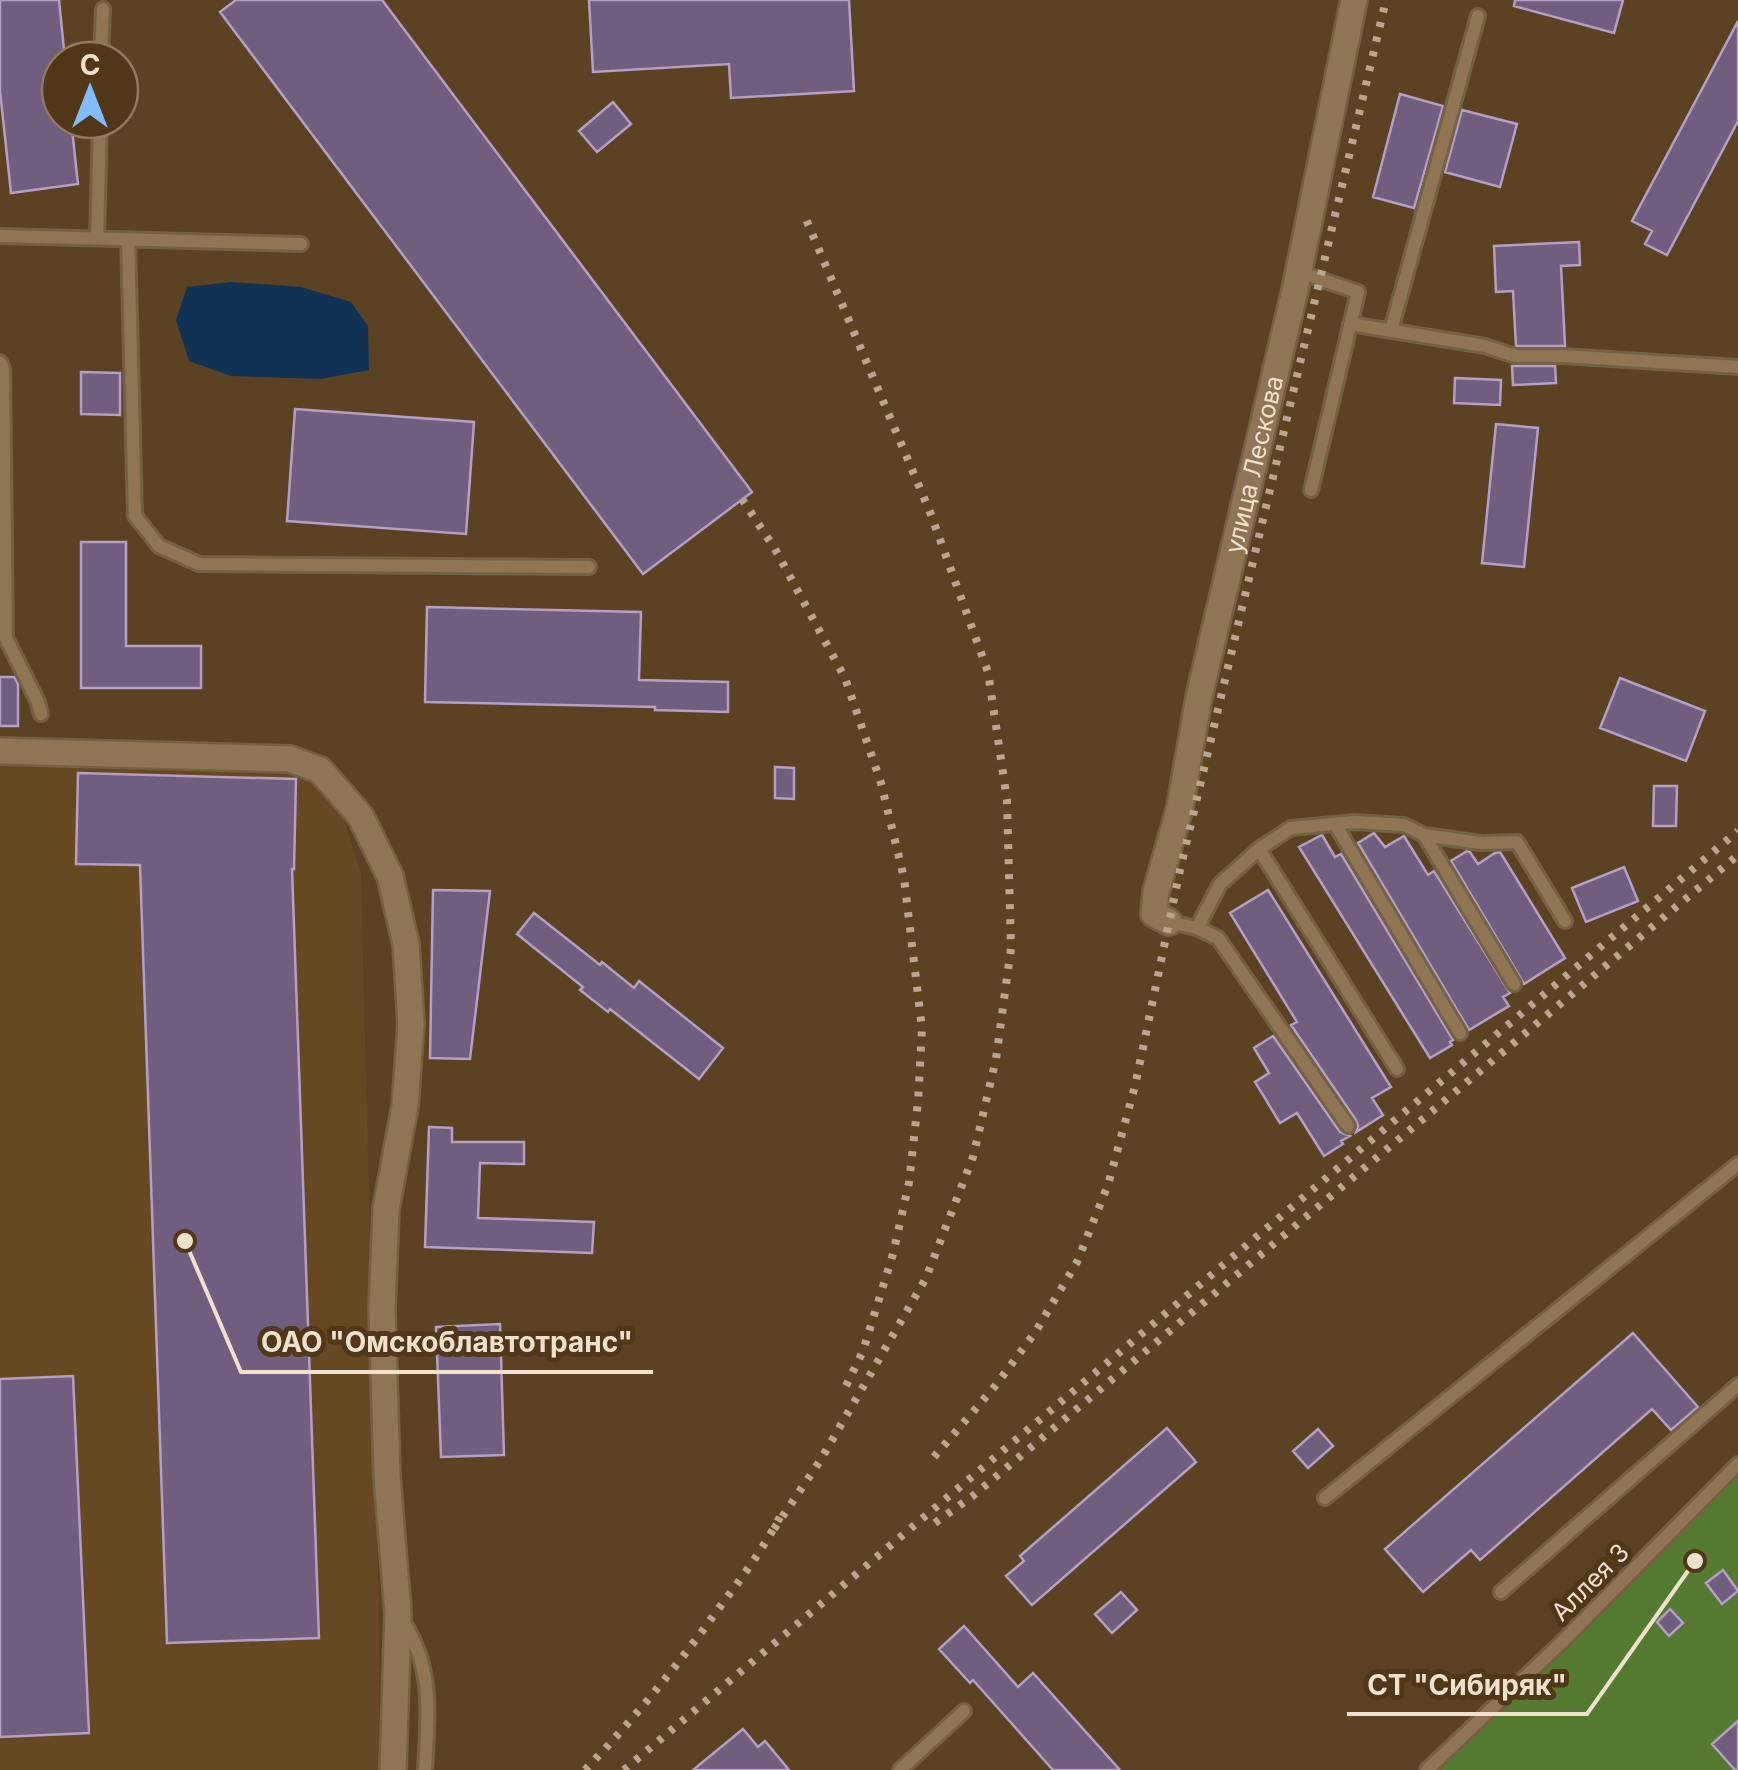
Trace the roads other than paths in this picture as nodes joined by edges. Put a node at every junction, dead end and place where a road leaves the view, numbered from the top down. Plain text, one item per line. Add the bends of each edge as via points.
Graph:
1 (1354, 0) edge
2 (102, 8) dead end
3 (1478, 16) dead end
4 (101, 40) edge
5 (99, 140) edge
6 (0, 236) edge
7 (96, 238) junction
8 (128, 239) junction
9 (300, 244) dead end
10 (1299, 272) junction
11 (1350, 324) junction
12 (1391, 330) junction
13 (0, 362) edge
14 (1738, 367) edge
15 (1310, 490) dead end
16 (590, 568) dead end
17 (42, 714) dead end
18 (0, 751) edge
19 (1334, 824) junction
20 (1424, 835) junction
21 (1259, 849) junction
22 (1565, 921) dead end
23 (1170, 922) joint
24 (1196, 928) junction
25 (1514, 984) dead end
26 (1460, 1032) dead end
27 (1397, 1068) dead end
28 (1348, 1126) dead end
29 (1738, 1164) edge
30 (1738, 1385) edge
31 (1738, 1464) edge
32 (1325, 1498) dead end
33 (1500, 1592) dead end
34 (398, 1614) junction
35 (964, 1712) dead end
36 (393, 1770) edge
37 (424, 1770) edge
38 (900, 1770) edge
39 (1427, 1770) edge

1 - 10 street, улица Лескова
2 - 4 lane
3 - 12 lane
5 - 7 lane
6 - 7 lane
7 - 8 lane
8 - 9 lane
8 - 16 lane via 135,516 159,546 198,564
10 - 11 lane via 1358,292
10 - 23 street, улица Лескова via 1156,892 1154,914
11 - 12 lane
11 - 15 lane
12 - 14 lane via 1515,356
13 - 17 lane via 6,638
18 - 34 street via 290,758 320,770 361,816 390,876 406,944 411,1024 405,1106 386,1209 382,1308
19 - 20 lane via 1404,825
19 - 21 lane via 1291,828
19 - 26 lane
20 - 22 lane via 1516,842
20 - 25 lane
21 - 24 lane via 1220,884
21 - 27 lane
23 - 24 lane
24 - 28 lane via 1218,938
29 - 32 lane
30 - 33 lane
31 - 39 lane, Аллея 3
34 - 36 street
34 - 37 lane via 424,1665
35 - 38 lane

